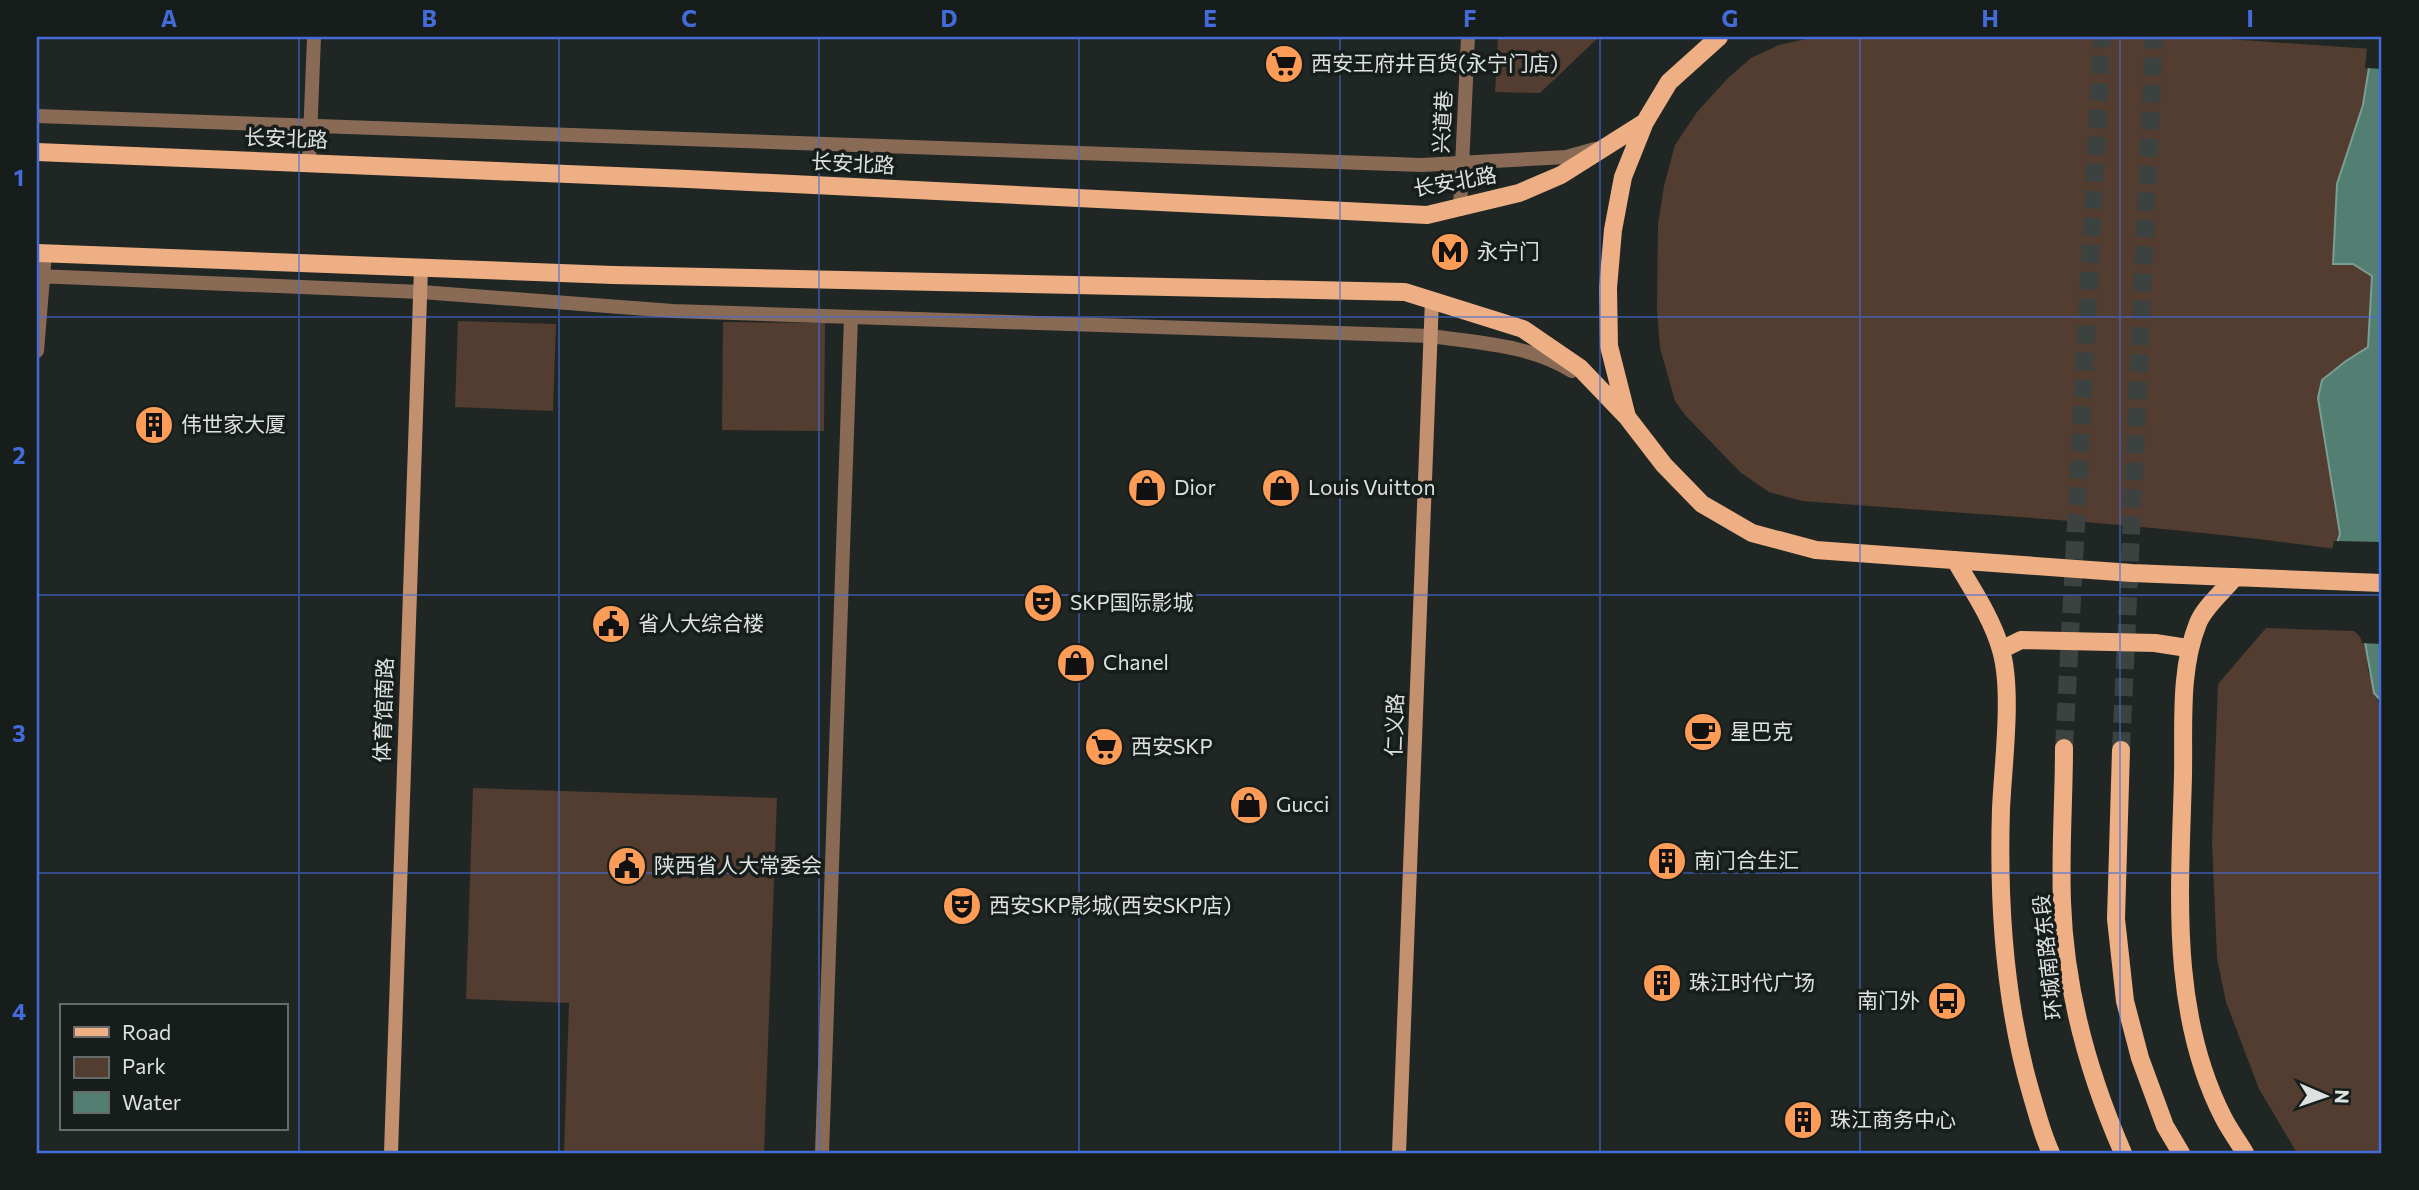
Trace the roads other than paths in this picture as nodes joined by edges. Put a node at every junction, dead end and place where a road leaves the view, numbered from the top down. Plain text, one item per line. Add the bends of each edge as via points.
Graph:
1 (314, 37) edge
2 (1468, 37) edge
3 (1719, 37) edge
4 (37, 116) edge
5 (1645, 122) junction
6 (311, 125) junction
7 (1606, 146) junction
8 (37, 152) edge
9 (1462, 162) junction
10 (309, 163) junction
11 (1460, 209) junction
12 (41, 253) edge
13 (421, 268) junction
14 (40, 276) edge
15 (421, 292) junction
16 (1432, 299) junction
17 (851, 317) junction
18 (1431, 336) junction
19 (37, 351) edge
20 (1599, 387) junction
21 (1627, 417) junction
22 (1955, 560) junction
23 (2235, 577) junction
24 (2382, 583) edge
25 (2001, 650) junction
26 (2189, 652) junction
27 (2064, 748) tunnel mouth
28 (2121, 750) tunnel mouth
29 (390, 1153) edge
30 (822, 1153) edge
31 (1399, 1153) edge
32 (2051, 1153) edge
33 (2123, 1153) edge
34 (2181, 1153) edge
35 (2245, 1153) edge

1 - 6 street
2 - 9 street, 兴道巷
3 - 5 main road via 1669,82
4 - 6 street
5 - 7 main road, 长安北路
5 - 21 main road via 1623,177 1608,288 1609,346
6 - 9 street via 1422,165
6 - 10 street
7 - 9 street via 1566,157
7 - 11 main road, 长安北路 via 1561,175
8 - 10 main road, 长安北路
9 - 11 street, 兴道巷
10 - 11 main road, 长安北路 via 1427,215
12 - 13 main road
12 - 14 street
13 - 15 street, 体育馆南路
13 - 16 main road via 1405,292
14 - 15 street
14 - 19 street
15 - 17 street via 673,311
15 - 29 street, 体育馆南路
16 - 18 street, 仁义路
16 - 20 main road via 1524,329
17 - 18 street
17 - 30 street
18 - 20 street via 1509,347 1562,365
18 - 31 street, 仁义路
20 - 21 main road
21 - 22 main road via 1702,504 1752,533 1816,550
22 - 23 main road
22 - 25 main road
23 - 24 main road
23 - 26 main road via 2199,620
25 - 26 main road via 2021,640 2155,643
25 - 32 main road via 2006,705 1999,863 2003,938 2024,1070
26 - 35 main road via 2180,915 2183,976 2204,1070 2222,1116
27 - 33 main road, 环城南路东段 via 2062,902 2068,973 2084,1050
28 - 34 main road via 2116,919 2125,1001 2165,1126

